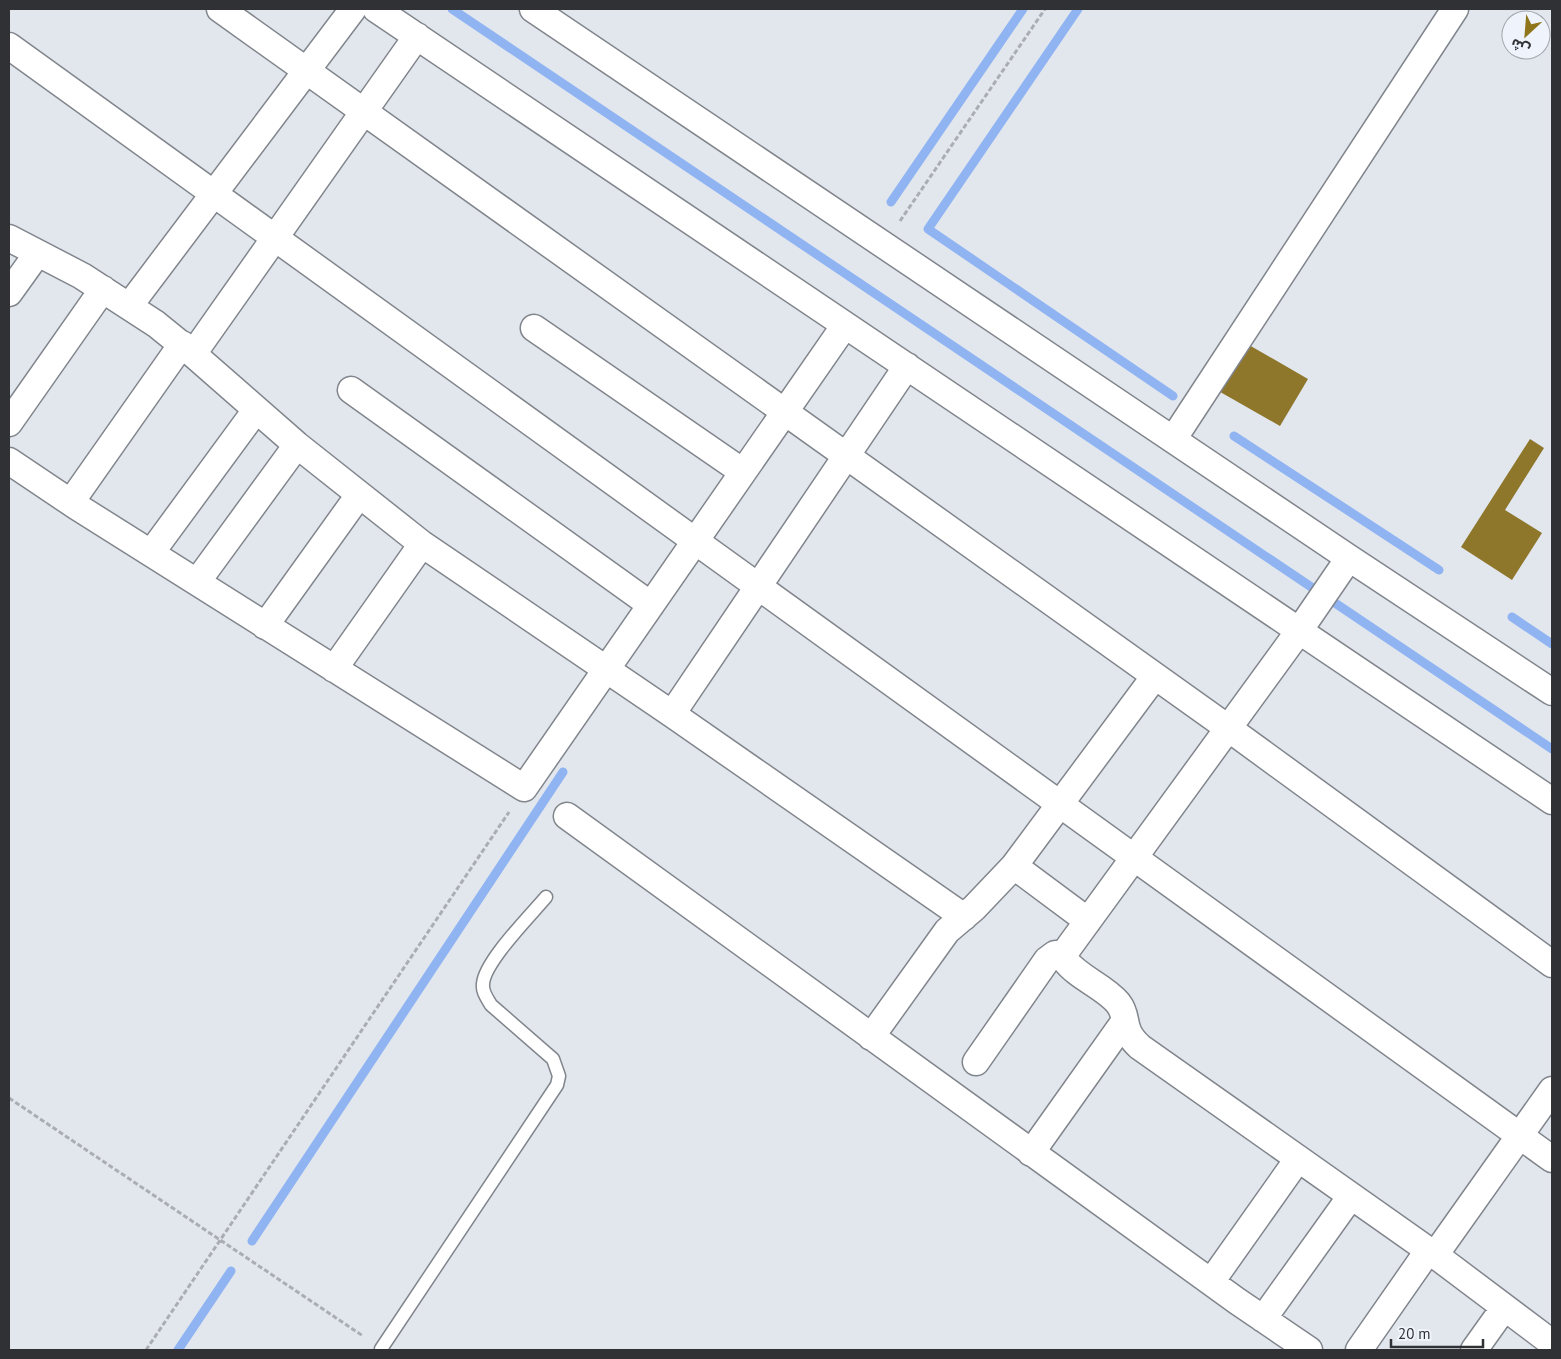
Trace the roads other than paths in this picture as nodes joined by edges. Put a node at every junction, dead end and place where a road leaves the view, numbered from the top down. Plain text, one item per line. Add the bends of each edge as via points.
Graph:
1 (220, 9) edge
2 (352, 9) edge
3 (376, 9) edge
4 (534, 9) edge
5 (1456, 9) edge
6 (417, 36) junction
7 (9, 46) edge
8 (306, 72) junction
9 (363, 112) junction
10 (214, 194) junction
11 (9, 238) edge
12 (275, 238) junction
13 (37, 254) junction
14 (103, 289) junction
15 (9, 292) edge
16 (130, 306) junction
17 (845, 325) junction
18 (534, 328) dead end
19 (188, 349) junction
20 (907, 366) junction
21 (351, 390) dead end
22 (256, 410) junction
23 (785, 412) junction
24 (9, 423) edge
25 (1174, 438) junction
26 (298, 445) junction
27 (846, 456) junction
28 (9, 461) edge
29 (743, 472) junction
30 (358, 495) junction
31 (71, 502) junction
32 (696, 541) junction
33 (422, 544) junction
34 (151, 553) junction
35 (1348, 558) junction
36 (197, 582) junction
37 (758, 586) junction
38 (652, 605) junction
39 (266, 626) junction
40 (1299, 630) junction
41 (334, 669) junction
42 (607, 669) junction
43 (1155, 676) junction
44 (1552, 692) edge
45 (672, 714) junction
46 (1228, 728) junction
47 (1552, 801) edge
48 (1061, 804) junction
49 (567, 816) dead end
50 (1135, 857) junction
51 (1014, 866) junction
52 (546, 897) dead end
53 (964, 917) junction
54 (1088, 921) junction
55 (1065, 954) junction
56 (1552, 964) edge
57 (1124, 1022) junction
58 (871, 1037) junction
59 (976, 1062) dead end
60 (1552, 1090) edge
61 (1520, 1136) junction
62 (1032, 1153) junction
63 (1298, 1158) junction
64 (1552, 1159) edge
65 (1351, 1196) junction
66 (1431, 1253) junction
67 (1211, 1282) junction
68 (1504, 1308) junction
69 (1263, 1319) junction
70 (1552, 1343) edge
71 (381, 1349) road end
72 (1309, 1350) edge
73 (1360, 1350) edge
74 (1474, 1350) edge

1 - 8 street
2 - 8 street
3 - 6 street
4 - 25 street
5 - 25 street
6 - 9 street
6 - 17 street
7 - 10 street
8 - 9 street
8 - 10 street
9 - 12 street
9 - 23 street
10 - 12 street
10 - 16 street
11 - 13 street
12 - 19 street
12 - 32 street
13 - 14 street
13 - 15 street
14 - 16 street
14 - 24 street
16 - 19 street
17 - 20 street
17 - 23 street
18 - 29 street
19 - 22 street
19 - 31 street
20 - 27 street
20 - 40 street
21 - 38 street
22 - 26 street
22 - 34 street
23 - 27 street
23 - 29 street
25 - 35 street
26 - 30 street
26 - 36 street
27 - 37 street
27 - 43 street
28 - 31 street
29 - 32 street
30 - 33 street
30 - 39 street
31 - 34 street
32 - 37 street
32 - 38 street
33 - 41 street
33 - 42 street
34 - 36 street
35 - 40 street
35 - 44 street
36 - 39 street
37 - 45 street
37 - 48 street
38 - 42 street
39 - 41 street
40 - 46 street
40 - 47 street
41 - 42 street via 524,788
42 - 45 street
43 - 46 street
43 - 48 street
45 - 53 street
46 - 50 street
46 - 56 street
48 - 50 street
48 - 51 street
49 - 58 street
50 - 54 street
50 - 61 street
51 - 53 street
51 - 54 street
52 - 71 lane via 493,960 483,983 484,994 491,1005 553,1059 560,1076 557,1085
53 - 58 street via 947,931
54 - 55 street
55 - 57 street via 1068,964 1117,1001 1124,1014
55 - 59 street via 1055,954 1047,960
57 - 62 street
57 - 63 street via 1129,1035 1140,1047
58 - 62 street
60 - 61 street
61 - 64 street
61 - 66 street
62 - 67 street
63 - 65 street
63 - 67 street
65 - 66 street
65 - 69 street
66 - 68 street
66 - 73 street
67 - 69 street
68 - 70 street
68 - 74 street
69 - 72 street

